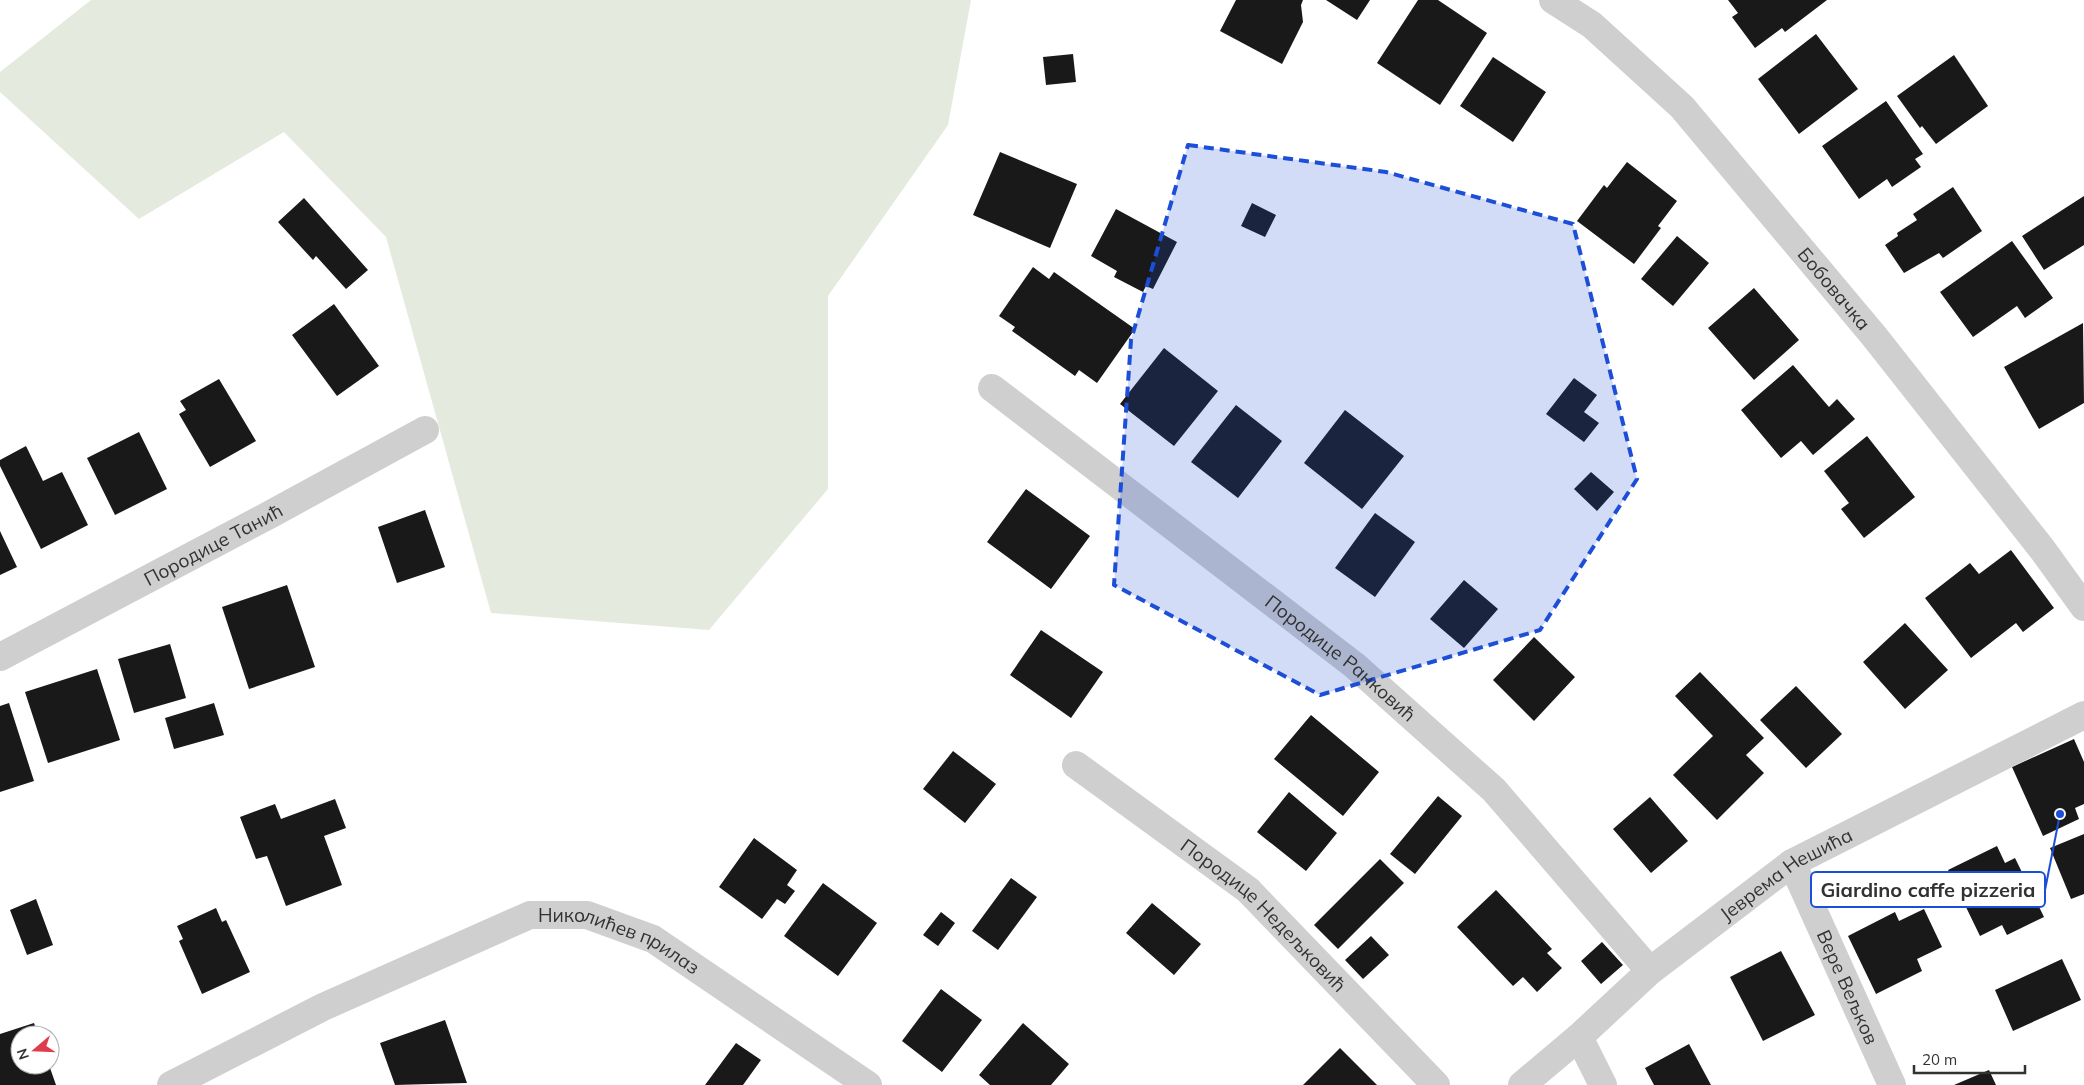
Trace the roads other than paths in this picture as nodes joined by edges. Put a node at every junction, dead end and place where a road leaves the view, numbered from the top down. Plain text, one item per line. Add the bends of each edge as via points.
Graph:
1 (1553, 0) edge
2 (992, 388) dead end
3 (425, 430) dead end
4 (2084, 607) edge
5 (0, 657) edge
6 (2084, 715) edge
7 (1076, 766) dead end
8 (1792, 862) junction
9 (1650, 971) junction
10 (1579, 1037) junction
11 (171, 1085) edge
12 (868, 1085) edge
13 (1436, 1085) edge
14 (1522, 1085) edge
15 (1603, 1085) edge
16 (1892, 1085) edge

1 - 4 street, Бобовачка via 1592,25 1682,107 1874,336
2 - 9 street, Породице Ранковић via 1354,665 1494,790
3 - 5 street, Породице Танић
6 - 8 street, Јеврема Нешића
7 - 13 street, Породице Недељковић via 1248,890
8 - 9 street, Јеврема Нешића
8 - 16 street, Вере Вељков
9 - 10 street, Јеврема Нешића
10 - 14 street, Јеврема Нешића
10 - 15 street
11 - 12 street, Николићев прилаз via 324,1007 530,915 587,915 653,939

